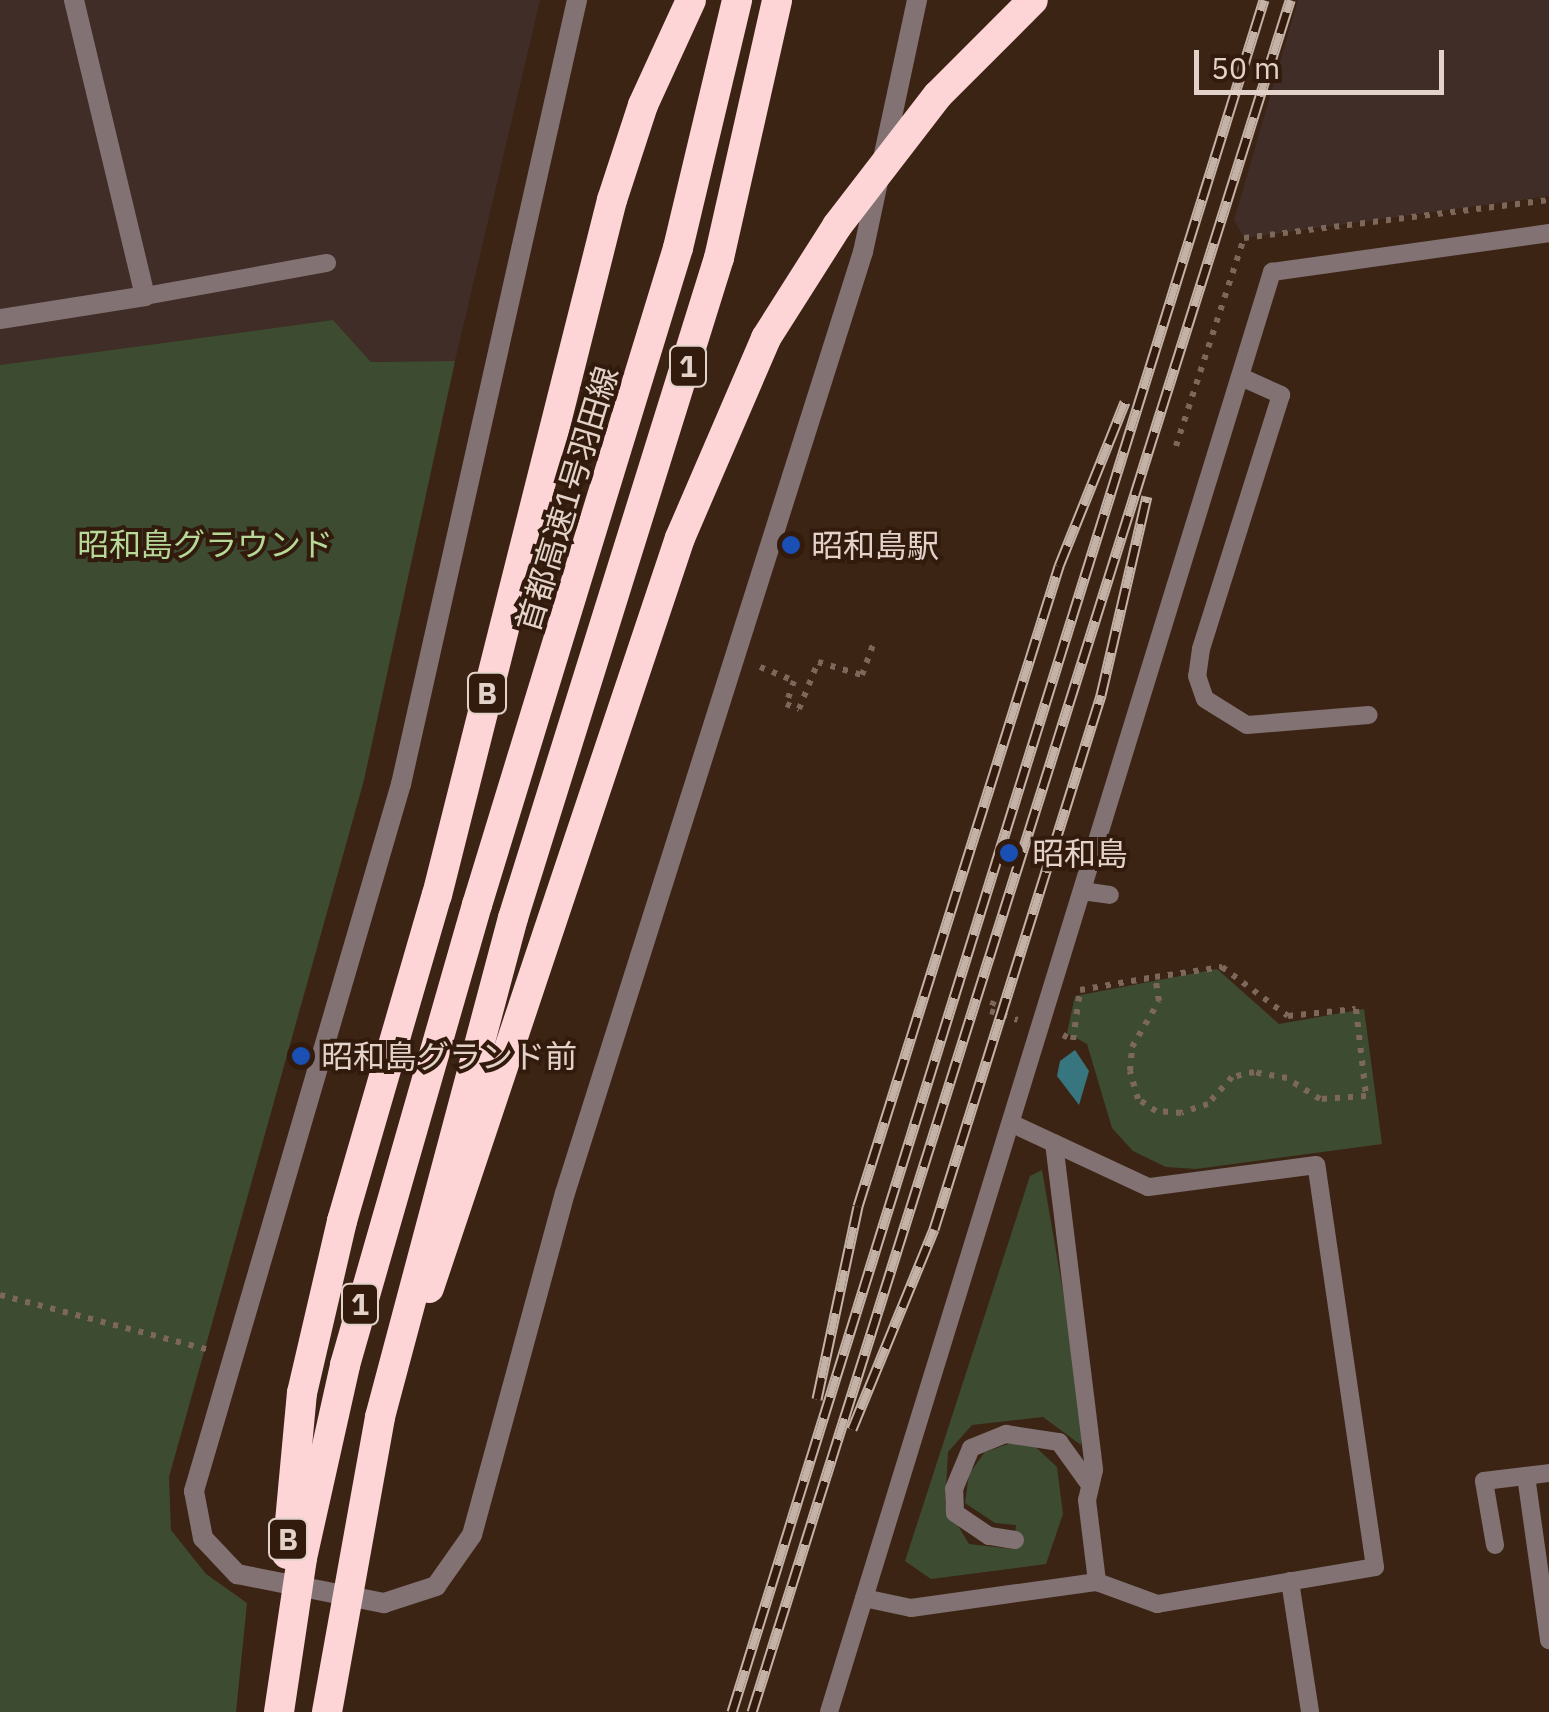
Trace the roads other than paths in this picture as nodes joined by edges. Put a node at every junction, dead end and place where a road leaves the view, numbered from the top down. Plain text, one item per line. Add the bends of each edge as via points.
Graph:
1 (74, 0) edge
2 (577, 0) edge
3 (692, 0) edge
4 (737, 0) edge
5 (777, 0) edge
6 (917, 0) edge
7 (1033, 0) edge
8 (1549, 233) edge
9 (328, 263) dead end
10 (145, 296) junction
11 (0, 319) edge
12 (1240, 376) junction
13 (1369, 715) dead end
14 (1082, 891) junction
15 (1110, 895) dead end
16 (1010, 1122) junction
17 (1054, 1143) junction
18 (380, 1417) junction
19 (1549, 1473) edge
20 (1526, 1476) junction
21 (1090, 1485) junction
22 (1015, 1540) dead end
23 (1495, 1545) dead end
24 (1098, 1582) junction
25 (1290, 1582) junction
26 (864, 1598) junction
27 (1549, 1640) edge
28 (281, 1699) edge
29 (326, 1712) edge
30 (829, 1712) edge
31 (1310, 1712) edge

1 - 10 street
2 - 6 street via 402,784 194,1491 198,1527 220,1562 259,1582 384,1602 418,1596 446,1578 472,1536 565,1193 863,252
3 - 28 highway, B, bridge via 642,105 612,200 437,895 319,1306 290,1488
4 - 28 highway, 首都高速1号羽田線 / 1, bridge via 678,248 378,1234 319,1472
5 - 18 highway, 1 via 719,258 435,1191
7 - 18 highway, bridge via 938,95 814,256 721,434
8 - 12 lane via 1272,272
9 - 10 lane
10 - 11 street
12 - 13 lane via 1282,395 1197,676 1205,699 1247,725
12 - 14 lane
14 - 15 lane
14 - 16 lane
16 - 17 lane
16 - 26 lane
17 - 21 lane via 1094,1470
17 - 25 lane via 1148,1187 1316,1165 1375,1568
18 - 29 highway, 1, bridge
19 - 20 lane
20 - 23 lane via 1484,1482
20 - 27 lane
21 - 22 lane via 1059,1442 1006,1434 970,1448 954,1489 956,1513 989,1536
21 - 24 lane
24 - 25 lane via 1157,1604
24 - 26 lane via 911,1608
25 - 31 lane
26 - 30 lane

